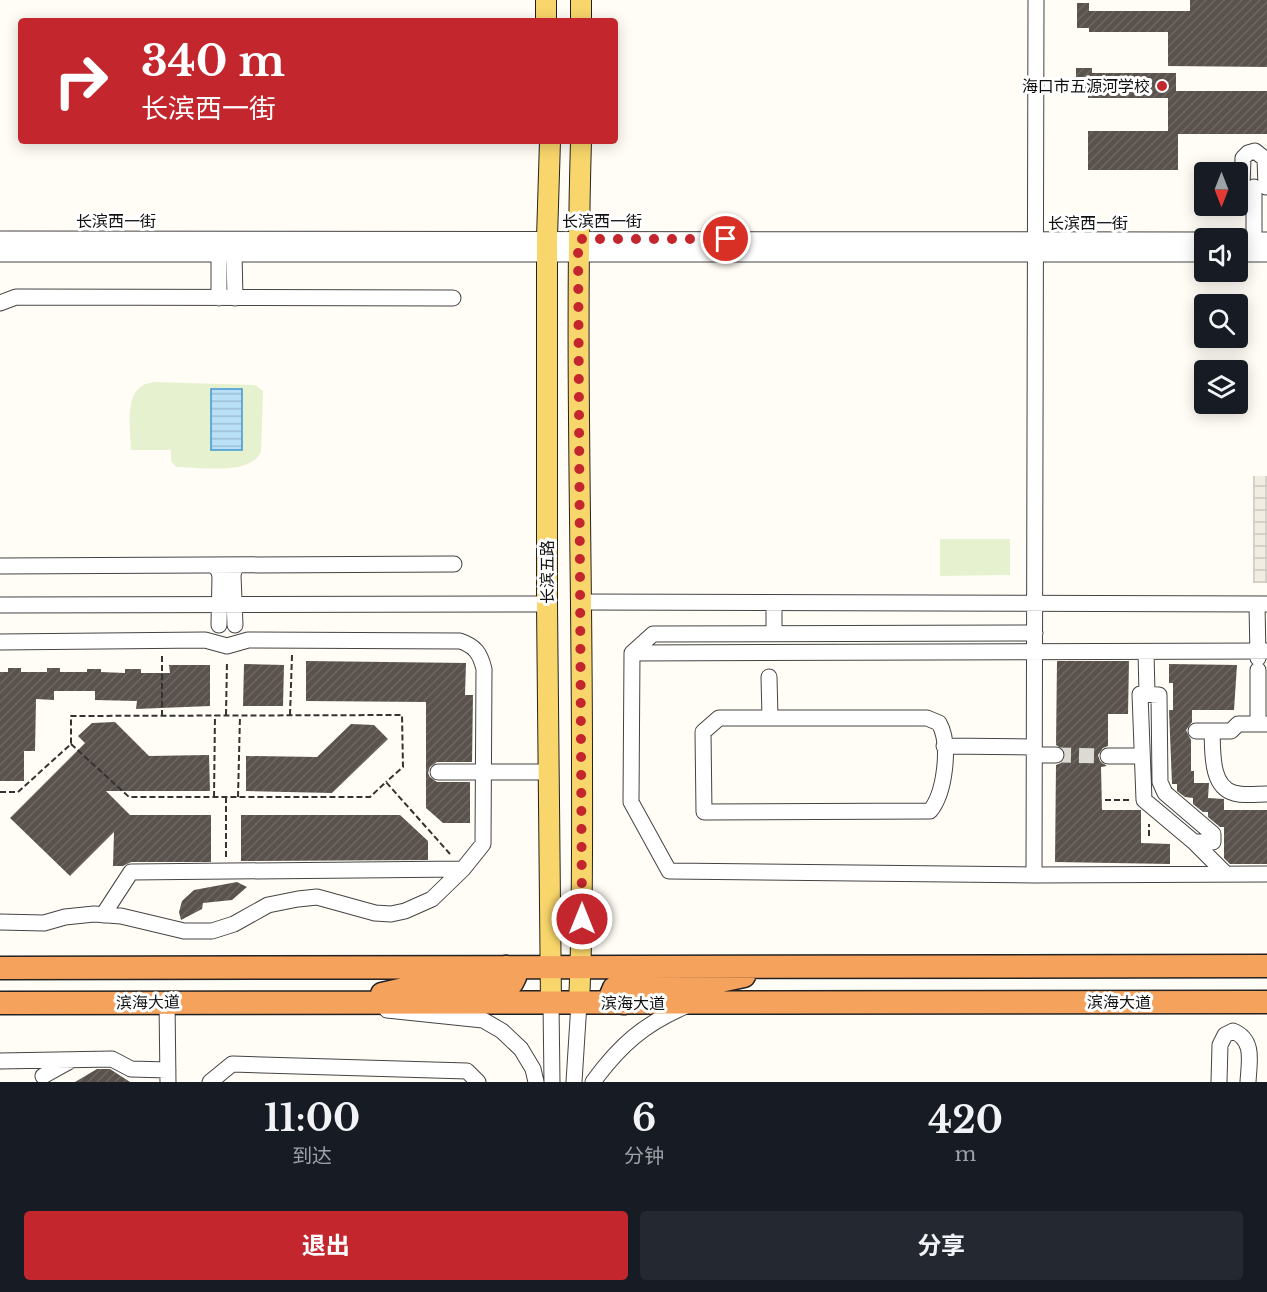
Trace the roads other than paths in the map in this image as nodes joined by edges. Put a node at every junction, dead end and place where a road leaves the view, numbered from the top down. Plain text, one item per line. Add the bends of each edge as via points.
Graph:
1 (546, 0) edge
2 (581, 0) edge
3 (1036, 0) edge
4 (546, 18) edge
5 (581, 18) edge
6 (550, 144) edge
7 (581, 144) edge
8 (1253, 187) edge
9 (0, 239) edge
10 (1194, 240) edge
11 (1261, 240) edge
12 (547, 246) junction
13 (578, 246) junction
14 (1036, 248) junction
15 (227, 253) junction
16 (0, 254) edge
17 (1194, 254) edge
18 (1248, 254) edge
19 (1267, 254) edge
20 (219, 298) junction
21 (235, 298) junction
22 (453, 298) dead end
23 (0, 303) edge
24 (454, 564) dead end
25 (212, 565) junction
26 (240, 565) junction
27 (0, 566) edge
28 (582, 602) junction
29 (774, 603) junction
30 (219, 604) junction
31 (236, 604) junction
32 (547, 604) junction
33 (1035, 604) junction
34 (1262, 604) edge
35 (0, 605) edge
36 (219, 625) junction
37 (236, 625) junction
38 (774, 633) junction
39 (1035, 633) junction
40 (205, 640) junction
41 (248, 640) junction
42 (0, 642) edge
43 (632, 652) junction
44 (1146, 652) junction
45 (1034, 653) junction
46 (1260, 657) edge
47 (769, 677) dead end
48 (1147, 694) junction
49 (770, 718) junction
50 (1263, 724) edge
51 (1196, 731) dead end
52 (1212, 731) junction
53 (944, 746) junction
54 (1034, 751) junction
55 (1056, 755) tunnel mouth
56 (1108, 756) tunnel mouth
57 (1141, 756) junction
58 (438, 772) dead end
59 (483, 772) junction
60 (549, 772) junction
61 (1267, 794) edge
62 (1194, 842) junction
63 (463, 869) junction
64 (1226, 874) junction
65 (1267, 874) edge
66 (1034, 875) junction
67 (551, 902) junction
68 (582, 904) junction
69 (103, 915) junction
70 (0, 922) edge
71 (581, 966) junction
72 (1267, 966) edge
73 (506, 967) junction
74 (551, 967) junction
75 (792, 967) junction
76 (0, 968) edge
77 (167, 1002) junction
78 (1233, 1002) junction
79 (1267, 1002) edge
80 (0, 1003) edge
81 (345, 1003) junction
82 (551, 1003) junction
83 (579, 1003) junction
84 (624, 1003) junction
85 (693, 1003) junction
86 (1233, 1031) junction
87 (71, 1060) junction
88 (0, 1061) edge
89 (43, 1076) dead end
90 (131, 1076) edge
91 (168, 1076) edge
92 (210, 1082) edge
93 (478, 1082) edge
94 (536, 1082) edge
95 (552, 1082) edge
96 (574, 1082) edge
97 (593, 1082) edge
98 (1219, 1082) edge
99 (1248, 1082) edge

1 - 4 main road
2 - 5 main road
3 - 14 street
6 - 12 main road, 长滨五路
7 - 13 main road, 长滨五路
8 - 11 street
9 - 12 street, 长滨西一街
10 - 14 street, 长滨西一街
12 - 13 street, 长滨西一街
12 - 15 street, 长滨西一街
12 - 32 main road, 长滨五路
13 - 14 street, 长滨西一街
13 - 28 main road, 长滨五路
14 - 17 street, 长滨西一街
14 - 33 street
15 - 16 street, 长滨西一街
15 - 20 street
15 - 21 street
18 - 19 street
20 - 21 street
20 - 23 street via 16,297
21 - 22 street
24 - 26 street
25 - 26 street
25 - 27 street
25 - 30 street via 220,576
26 - 31 street via 233,575
28 - 29 street
28 - 68 main road, 长滨五路
29 - 33 street
29 - 38 street
30 - 31 street
30 - 35 street
30 - 36 street
31 - 32 street
31 - 37 street
32 - 60 main road, 长滨五路
33 - 34 street
33 - 39 street
34 - 46 street
36 - 37 street
36 - 40 street
37 - 41 street
38 - 39 street
38 - 43 street via 653,634
39 - 45 street
40 - 41 street via 227,646
40 - 42 street
41 - 59 street via 460,640 473,645 484,669
43 - 45 street
43 - 66 street via 631,802 669,871
44 - 45 street
44 - 46 street
44 - 48 street
45 - 54 street
46 - 50 street
47 - 49 street
48 - 57 street via 1140,694
48 - 62 street via 1159,695 1160,782 1165,793 1214,834 1214,842
49 - 53 street via 927,718 939,723 944,731
49 - 53 street via 719,718 703,732 704,812 930,811 943,788
50 - 52 street via 1238,724 1231,731
51 - 52 street
52 - 61 street via 1213,759 1222,786 1233,793
53 - 54 street
54 - 55 street
54 - 66 street
56 - 57 street
57 - 62 street via 1144,800
58 - 59 street
59 - 60 street
59 - 63 street via 483,844
60 - 67 main road, 长滨五路
62 - 64 street
63 - 69 street via 131,872
63 - 69 street via 432,899 392,914 317,897 268,905 212,931 184,931
64 - 65 street
64 - 66 street
67 - 68 main road via 568,914
67 - 74 main road, 长滨五路
68 - 71 main road, 长滨五路
69 - 70 street via 65,917 44,923
71 - 74 highway
71 - 75 highway
71 - 83 main road, 长滨五路
72 - 75 highway
73 - 74 highway
73 - 76 highway
73 - 81 highway via 515,977 505,986 417,986
74 - 82 main road, 长滨五路
75 - 84 highway via 701,985 620,984 612,994
77 - 80 highway, 滨海大道
77 - 81 highway, 滨海大道
77 - 91 street
78 - 79 highway, 滨海大道
78 - 85 highway, 滨海大道
78 - 86 street
81 - 82 highway, 滨海大道
81 - 94 street via 483,1020 521,1049
82 - 83 highway, 滨海大道
82 - 95 street
83 - 84 highway, 滨海大道
83 - 96 street
84 - 85 highway, 滨海大道
85 - 97 street via 655,1019 632,1037
86 - 98 street via 1225,1035 1220,1045
86 - 99 street via 1244,1035 1249,1044
87 - 88 street
87 - 89 street
87 - 90 street via 112,1059
90 - 91 street
92 - 93 street via 232,1064 467,1071

